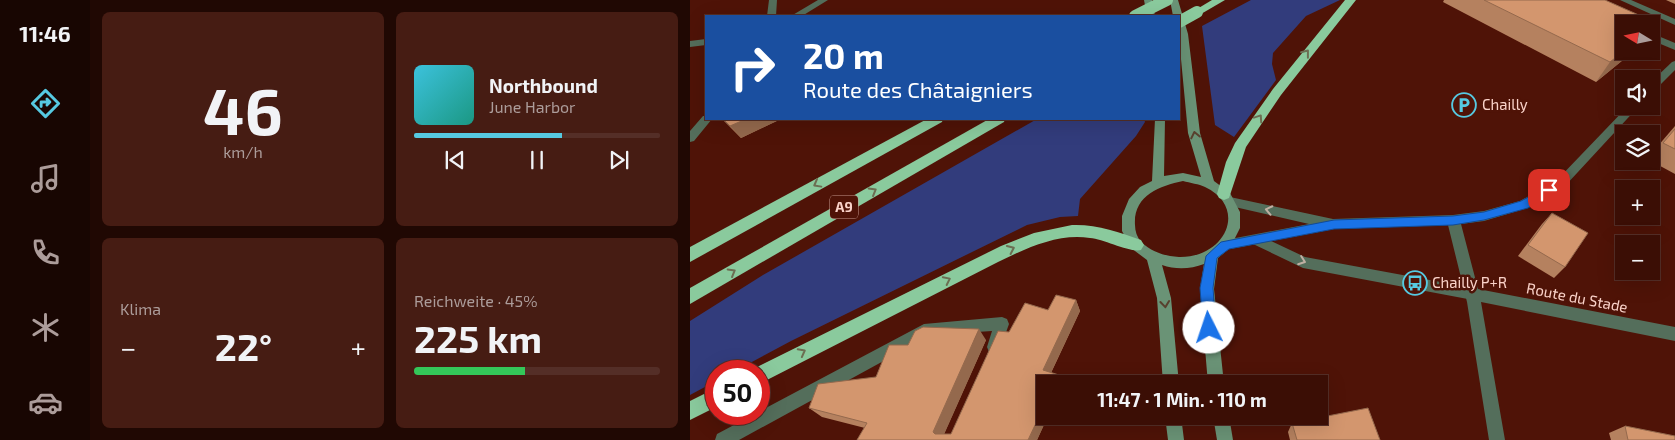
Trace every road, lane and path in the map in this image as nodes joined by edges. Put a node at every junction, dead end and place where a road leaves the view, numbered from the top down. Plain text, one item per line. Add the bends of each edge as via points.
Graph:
1 (773, 0) edge
2 (824, 0) edge
3 (1148, 0) edge
4 (1168, 0) edge
5 (1174, 0) edge
6 (1220, 0) edge
7 (1351, 0) edge
8 (1624, 0) edge
9 (772, 15) edge
10 (798, 15) edge
11 (1137, 15) edge
12 (1151, 15) edge
13 (1178, 15) edge
14 (1180, 19) edge
15 (1675, 22) edge
16 (1180, 23) edge
17 (1660, 40) edge
18 (705, 42) edge
19 (690, 44) edge
20 (1675, 47) edge
21 (1675, 64) edge
22 (1660, 79) edge
23 (1625, 115) edge
24 (706, 120) edge
25 (935, 120) edge
26 (997, 120) edge
27 (1160, 120) edge
28 (690, 138) edge
29 (1158, 181) junction
30 (1208, 182) junction
31 (1227, 198) junction
32 (1453, 220) junction
33 (1334, 224) junction
34 (1258, 240) junction
35 (1136, 245) junction
36 (1226, 245) junction
37 (690, 254) edge
38 (1212, 256) junction
39 (1153, 257) junction
40 (1473, 294) junction
41 (690, 297) edge
42 (1675, 334) edge
43 (988, 361) edge
44 (770, 369) edge
45 (1170, 375) edge
46 (1215, 375) edge
47 (705, 403) edge
48 (690, 411) edge
49 (1174, 425) edge
50 (1222, 425) edge
51 (722, 440) edge
52 (1176, 440) edge
53 (1225, 440) edge
54 (1497, 440) edge

1 - 9 street
2 - 10 street
3 - 12 main road
4 - 11 highway, bridge
5 - 13 main road
6 - 14 highway, bridge
31 -> 7 highway via 1233,162 1240,146 1277,92
8 - 15 street
30 -> 16 main road via 1194,133
17 - 20 street
18 - 19 street
21 - 22 street
23 - 32 street via 1561,183 1524,205
24 - 28 street
25 -> 37 highway, A9
41 -> 26 highway, A9
27 - 29 main road
29 - 30 main road via 1183,177
29 - 35 main road via 1138,194 1131,203 1127,224
30 - 31 main road
33 -> 31 street
31 - 36 main road via 1235,223
32 - 33 street
32 - 40 street
33 - 34 street
34 - 36 street
34 -> 40 street, Route du Stade via 1303,262
35 - 39 main road
44 -> 35 highway via 1030,241 1076,230
36 - 38 main road
38 - 39 main road via 1183,263
38 - 46 main road via 1207,288
39 -> 45 main road via 1164,298
40 - 42 street, Route du Stade
40 - 54 street
43 - 51 street via 1002,324 929,329
47 - 48 highway
49 - 52 main road
50 - 53 main road

